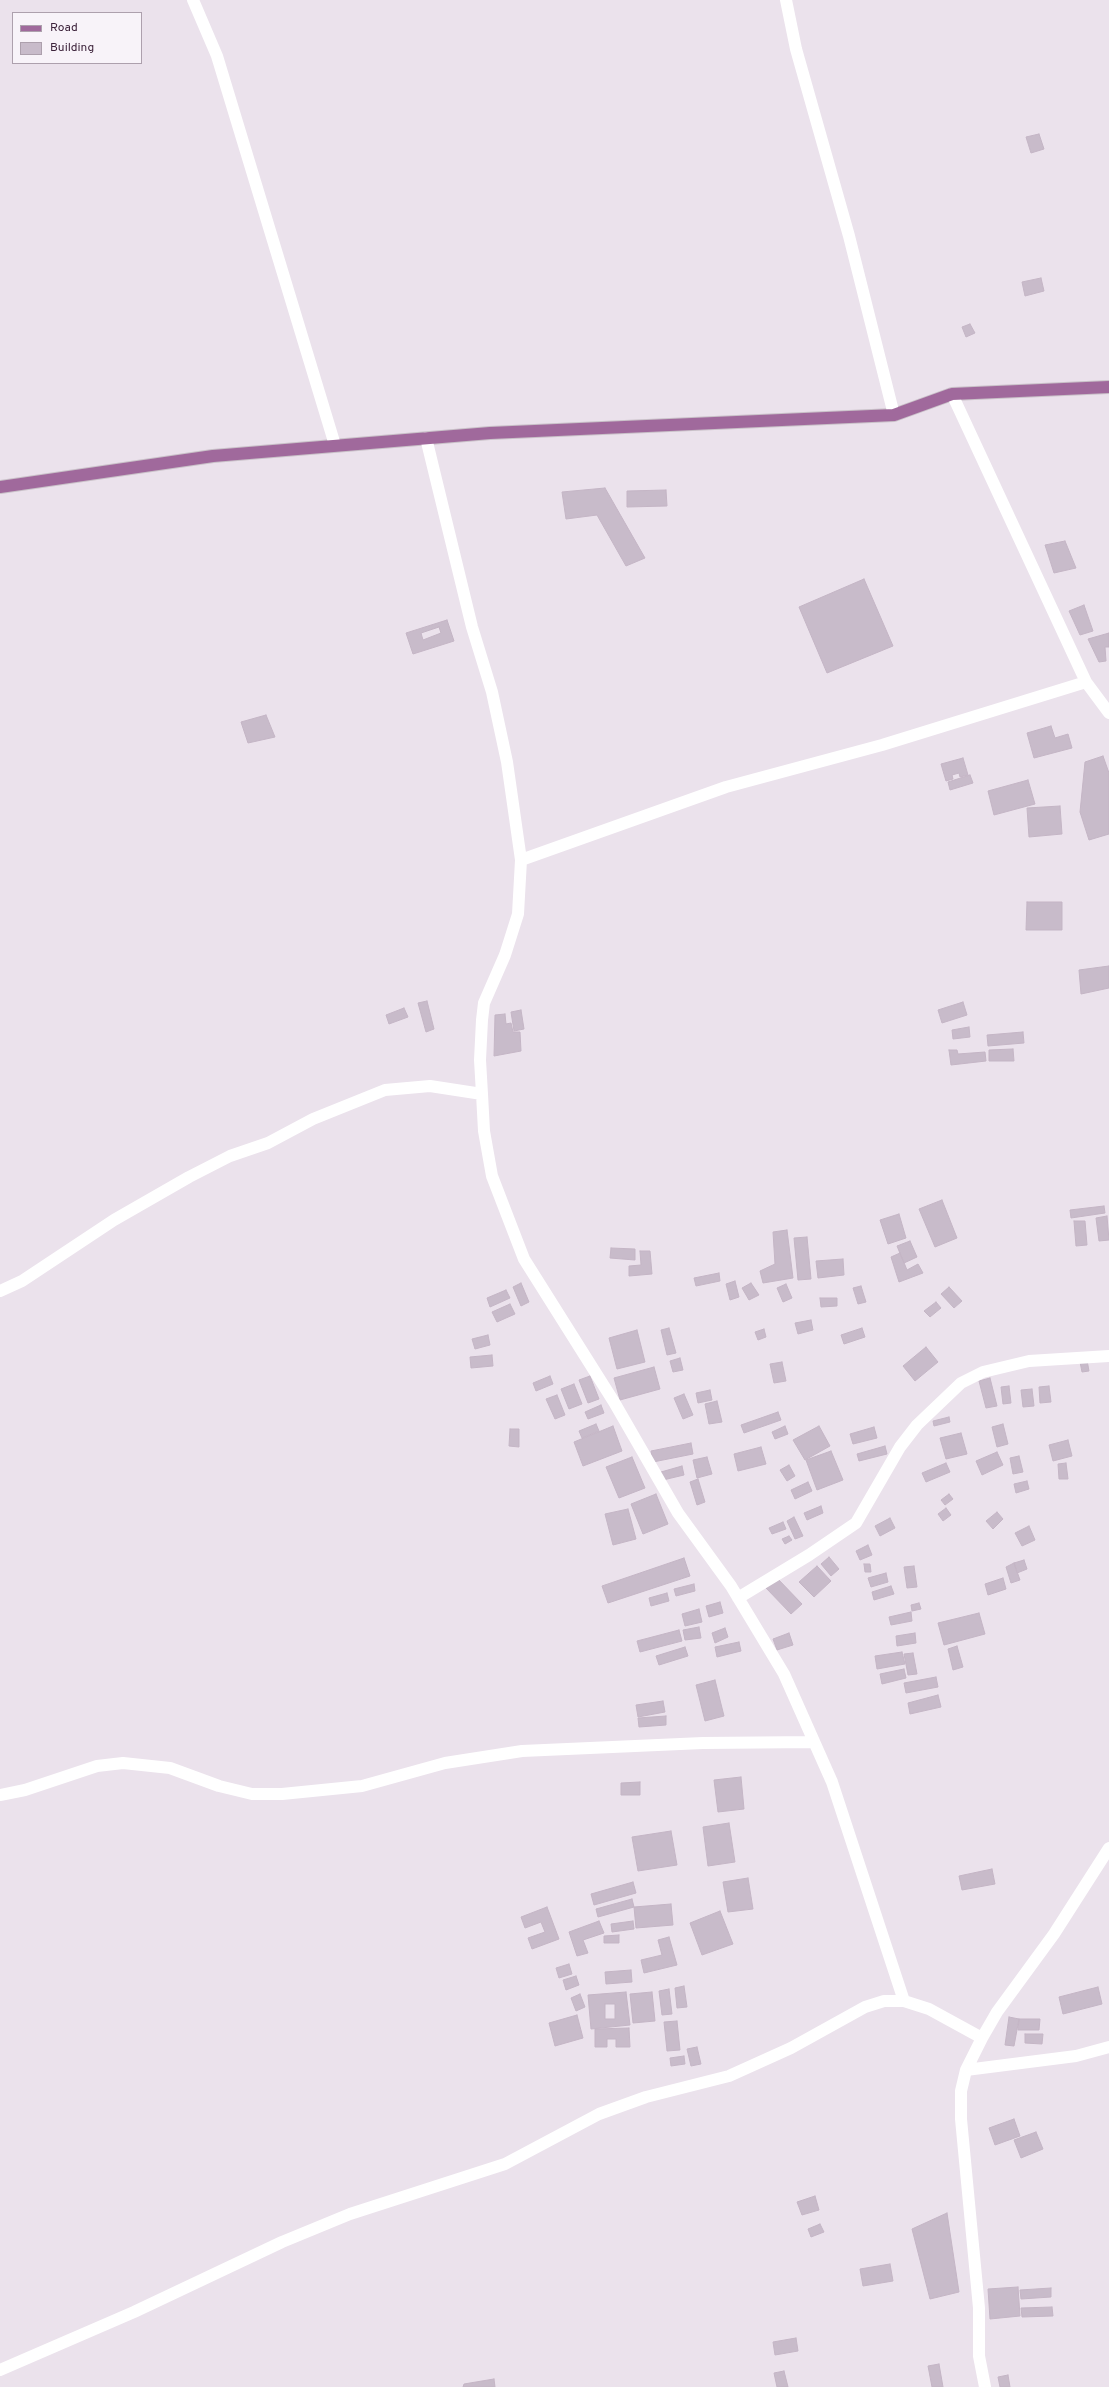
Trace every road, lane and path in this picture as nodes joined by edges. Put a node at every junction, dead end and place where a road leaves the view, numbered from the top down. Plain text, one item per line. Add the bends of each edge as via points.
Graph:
1 (193, 0) edge
2 (786, 0) edge
3 (1109, 387) edge
4 (952, 394) junction
5 (894, 415) junction
6 (426, 438) junction
7 (335, 446) junction
8 (0, 487) edge
9 (1086, 682) junction
10 (1109, 713) edge
11 (521, 860) junction
12 (482, 1094) junction
13 (0, 1291) edge
14 (1109, 1356) edge
15 (738, 1598) junction
16 (814, 1742) junction
17 (0, 1795) edge
18 (1109, 1848) edge
19 (904, 2001) junction
20 (982, 2038) junction
21 (1109, 2047) edge
22 (966, 2070) junction
23 (0, 2370) edge
24 (985, 2387) edge

1 - 7 street via 217,56
2 - 5 street via 796,49 849,236
3 - 4 main road
4 - 5 main road
4 - 9 street
5 - 6 main road
6 - 7 main road
6 - 11 street via 470,620 492,692 507,762
7 - 8 main road via 213,456
9 - 10 street
9 - 11 street via 882,745 726,787
11 - 12 street via 518,914 505,955 484,1003 480,1060
12 - 13 street via 430,1086 385,1090 313,1120 268,1143 230,1156 189,1177 114,1220 22,1281
12 - 15 street via 484,1131 492,1176 524,1259 614,1402 678,1513
14 - 15 street via 1029,1361 982,1372 962,1383 917,1425 900,1447 856,1523
15 - 16 street via 784,1674
16 - 17 street via 703,1743 522,1751 445,1763 362,1786 282,1794 252,1794 219,1786 170,1768 122,1763 97,1766 25,1790
16 - 19 street via 832,1782
18 - 20 street via 1054,1934 997,2012
19 - 20 street via 929,2009
19 - 23 street via 884,2001 865,2007 791,2048 729,2076 646,2097 599,2114 505,2164 350,2214 282,2242 134,2312
20 - 22 street
21 - 22 street via 1076,2056
22 - 24 street via 961,2091 962,2119 978,2308 979,2356

